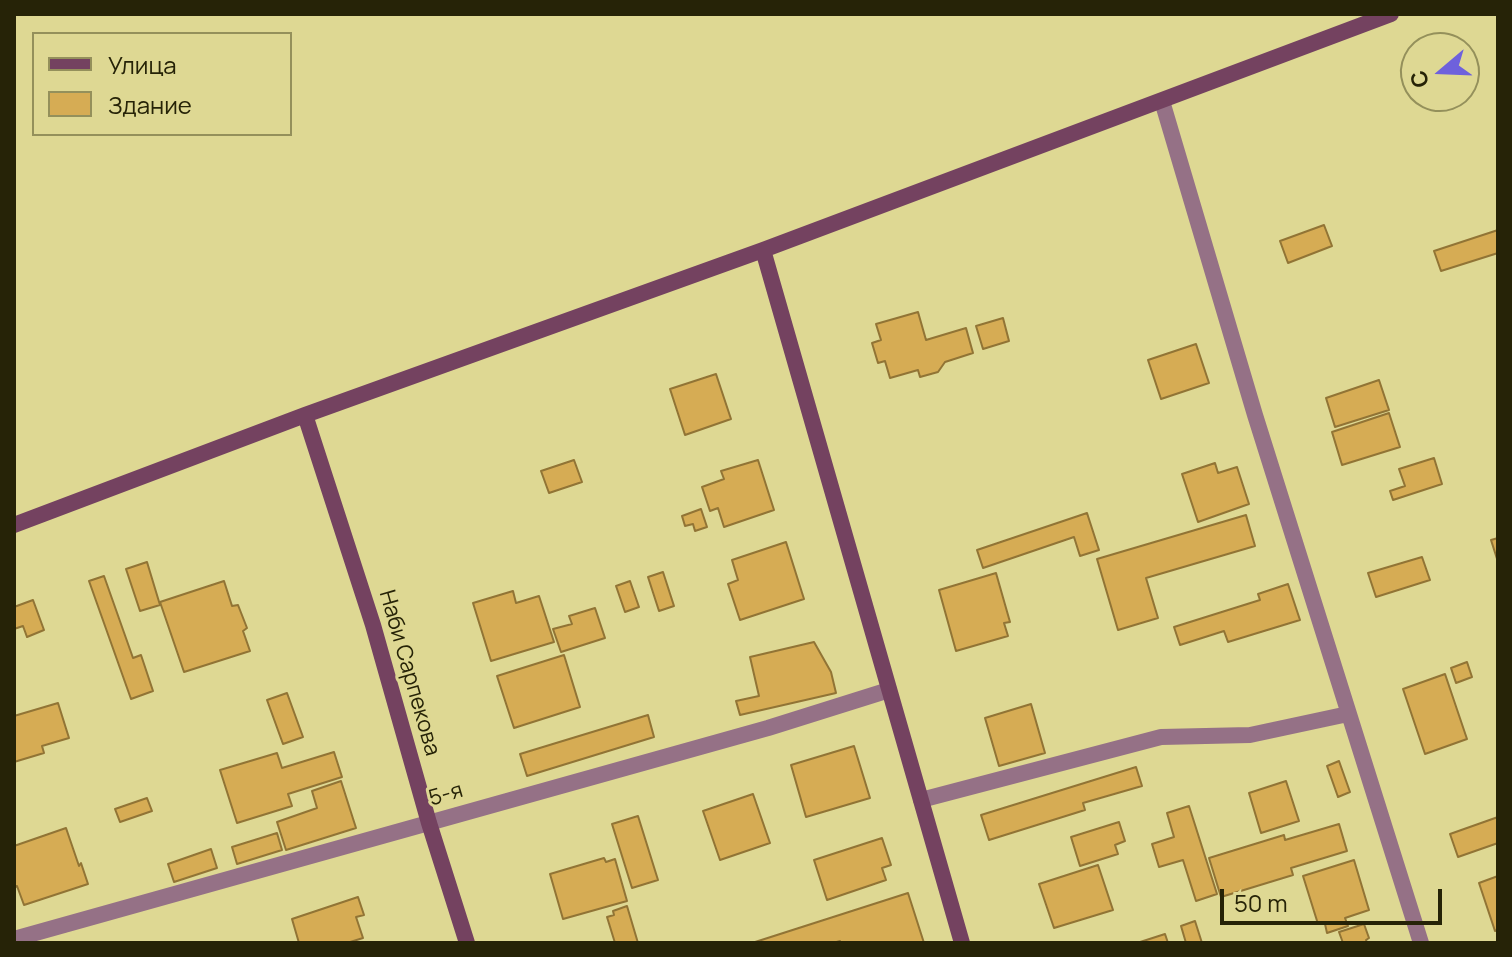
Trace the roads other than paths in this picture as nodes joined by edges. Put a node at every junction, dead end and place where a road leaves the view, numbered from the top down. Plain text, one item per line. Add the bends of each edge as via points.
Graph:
1 (1391, 14) edge
2 (1162, 101) junction
3 (763, 250) junction
4 (305, 415) junction
5 (14, 525) edge
6 (889, 690) junction
7 (1348, 714) junction
8 (921, 800) junction
9 (429, 823) junction
10 (14, 939) edge
11 (467, 943) edge
12 (962, 943) edge
13 (1421, 943) edge

1 - 2 street
2 - 3 street
2 - 7 street
3 - 4 street
3 - 6 street
4 - 5 street
4 - 9 street, Наби Сарпекова
6 - 8 street
6 - 9 street, 5-я
7 - 8 street via 1250,735 1161,737
7 - 13 street
8 - 12 street
9 - 10 street, 5-я
9 - 11 street, Наби Сарпекова

